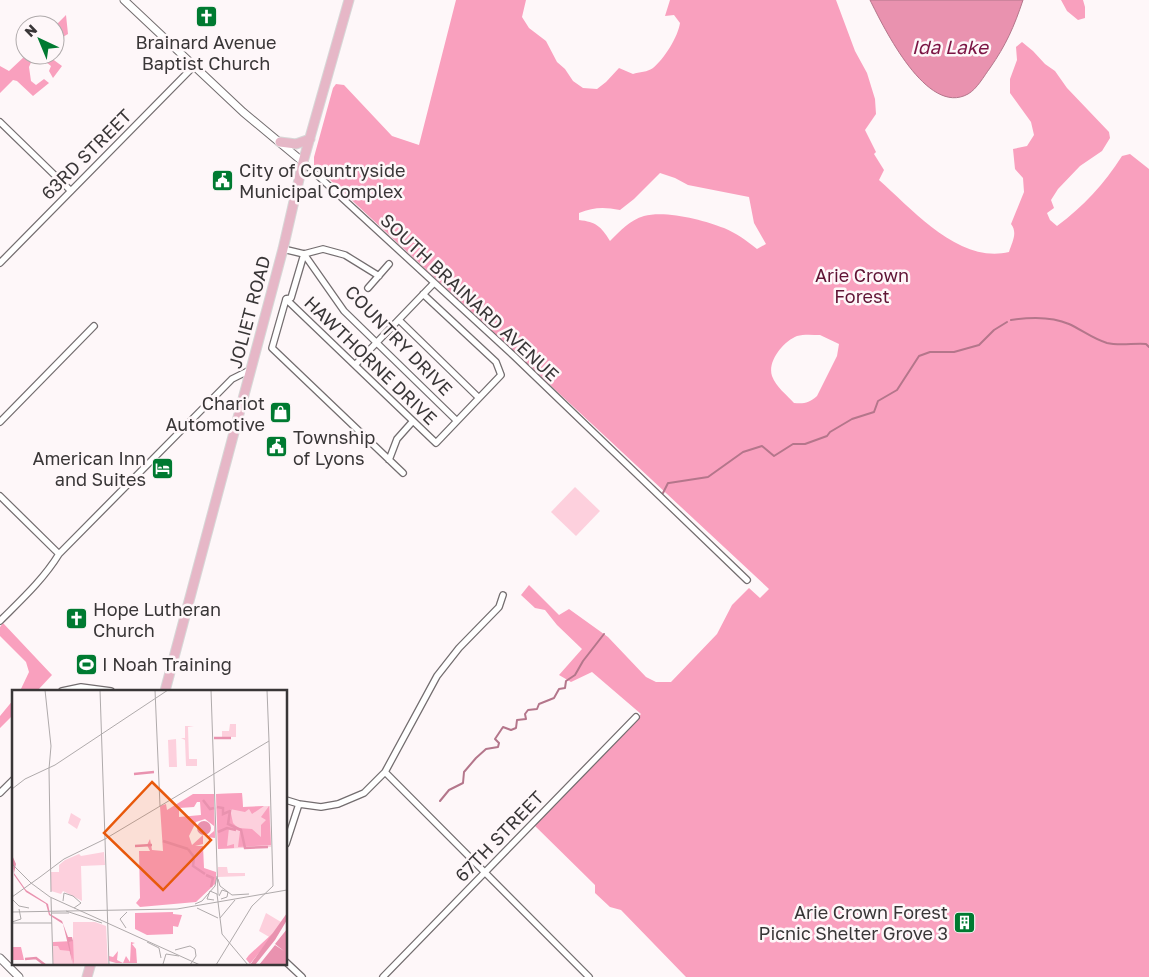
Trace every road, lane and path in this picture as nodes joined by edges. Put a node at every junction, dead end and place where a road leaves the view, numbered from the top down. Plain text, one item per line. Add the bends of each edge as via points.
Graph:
1 (124, 0) edge
2 (349, 0) edge
3 (193, 67) junction
4 (0, 122) edge
5 (310, 139) junction
6 (280, 142) junction
7 (303, 162) junction
8 (71, 191) junction
9 (283, 249) junction
10 (304, 254) junction
11 (0, 263) edge
12 (389, 264) dead end
13 (379, 276) junction
14 (434, 283) junction
15 (368, 288) dead end
16 (424, 294) junction
17 (286, 298) junction
18 (399, 320) junction
19 (94, 326) dead end
20 (376, 344) junction
21 (355, 365) junction
22 (250, 370) junction
23 (480, 398) junction
24 (413, 421) junction
25 (457, 421) junction
26 (0, 422) edge
27 (389, 460) junction
28 (403, 474) dead end
29 (0, 496) edge
30 (59, 554) junction
31 (747, 580) dead end
32 (503, 596) dead end
33 (0, 621) edge
34 (67, 690) edge
35 (104, 690) edge
36 (165, 690) edge
37 (636, 717) dead end
38 (385, 772) junction
39 (12, 781) edge
40 (0, 793) edge
41 (288, 801) edge
42 (298, 804) junction
43 (288, 837) edge
44 (486, 872) junction
45 (0, 958) edge
46 (91, 964) edge
47 (288, 964) edge
48 (585, 976) edge
49 (19, 977) edge
50 (87, 977) edge
51 (302, 977) edge
52 (383, 977) edge

1 - 3 street, SOUTH BRAINARD AVENUE
2 - 5 main road, JOLIET ROAD
3 - 6 street, SOUTH BRAINARD AVENUE
3 - 8 street, 63RD STREET
4 - 8 street
5 - 6 main road via 296,144
5 - 7 main road, JOLIET ROAD
6 - 7 street, SOUTH BRAINARD AVENUE
7 - 9 main road, JOLIET ROAD
7 - 14 street, SOUTH BRAINARD AVENUE
8 - 11 street, 63RD STREET
9 - 10 street
9 - 22 main road, JOLIET ROAD
10 - 13 street via 323,249 345,254
10 - 17 street via 291,298
10 - 20 street, COUNTRY DRIVE via 344,310
12 - 13 street
13 - 15 street
14 - 16 street
14 - 31 street, SOUTH BRAINARD AVENUE
16 - 18 street
16 - 23 street via 496,362 501,375
17 - 21 street, HAWTHORNE DRIVE
17 - 27 street via 272,348
18 - 20 street
18 - 23 street
19 - 26 street
20 - 21 street
20 - 25 street, COUNTRY DRIVE
21 - 24 street, HAWTHORNE DRIVE
22 - 30 street via 232,379
22 - 36 main road, JOLIET ROAD
23 - 25 street
24 - 25 street, HAWTHORNE DRIVE via 436,443
24 - 27 street via 397,439
27 - 28 street
29 - 30 street
30 - 33 street via 37,584
32 - 38 street via 499,607 437,676
34 - 35 street via 81,687
37 - 44 street, 67TH STREET
38 - 42 street via 364,793 338,804 321,807
38 - 44 street
39 - 40 street
41 - 42 street
42 - 43 street
44 - 48 street
44 - 52 street, 67TH STREET
45 - 49 street
46 - 50 main road
47 - 51 street

